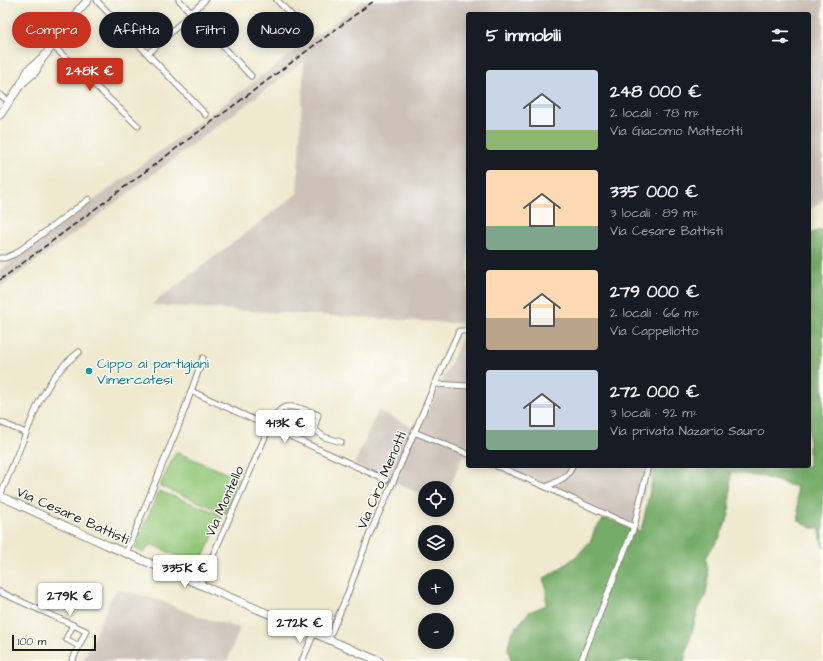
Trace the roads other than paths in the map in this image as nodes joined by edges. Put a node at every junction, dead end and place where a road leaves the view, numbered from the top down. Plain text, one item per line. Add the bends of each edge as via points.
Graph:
1 (87, 0) edge
2 (97, 0) edge
3 (179, 0) edge
4 (205, 0) edge
5 (277, 0) edge
6 (76, 12) edge
7 (190, 12) edge
8 (192, 12) edge
9 (288, 12) edge
10 (181, 23) edge
11 (51, 48) edge
12 (55, 48) edge
13 (224, 48) edge
14 (148, 54) junction
15 (251, 76) dead end
16 (0, 95) edge
17 (9, 101) junction
18 (206, 114) dead end
19 (0, 115) edge
20 (138, 126) dead end
21 (89, 199) dead end
22 (0, 258) edge
23 (466, 331) edge
24 (78, 352) dead end
25 (203, 358) dead end
26 (435, 384) junction
27 (466, 386) edge
28 (191, 391) junction
29 (0, 422) edge
30 (269, 428) junction
31 (414, 432) junction
32 (26, 433) junction
33 (341, 442) dead end
34 (466, 453) edge
35 (502, 468) edge
36 (572, 468) edge
37 (648, 468) edge
38 (386, 480) dead end
39 (546, 486) junction
40 (0, 496) edge
41 (634, 527) junction
42 (126, 553) junction
43 (200, 585) junction
44 (0, 592) edge
45 (73, 625) junction
46 (314, 633) junction
47 (328, 640) junction
48 (79, 646) junction
49 (72, 661) edge
50 (302, 661) edge
51 (379, 661) edge
52 (581, 661) edge

1 - 6 street
2 - 14 street
3 - 7 street
4 - 8 street
5 - 9 street
10 - 14 street
11 - 17 street via 29,69
12 - 20 street
13 - 15 street
14 - 18 street
16 - 17 street
17 - 19 street
21 - 22 street via 15,254
23 - 26 street, Via Ciro Menotti via 459,331
24 - 32 street via 53,378
25 - 28 street
26 - 27 street
26 - 31 street, Via Ciro Menotti
28 - 30 street
28 - 42 street
29 - 32 street
30 - 33 street, Via Montello via 280,410 297,407 318,415 314,429 324,437
30 - 38 street
30 - 43 street, Via Montello
31 - 34 street
31 - 47 street, Via Ciro Menotti via 370,533
32 - 40 street
35 - 39 street
36 - 39 street via 560,481
37 - 41 street
39 - 41 street
40 - 42 street, Via Cesare Battisti
41 - 52 street
42 - 43 street, Via Cesare Battisti
43 - 46 street, Via Cesare Battisti
44 - 45 street
45 - 48 street via 66,639
45 - 48 street via 86,631
46 - 47 street, Via Cesare Battisti
46 - 50 street
47 - 51 street, Via Cesare Battisti
48 - 49 street

